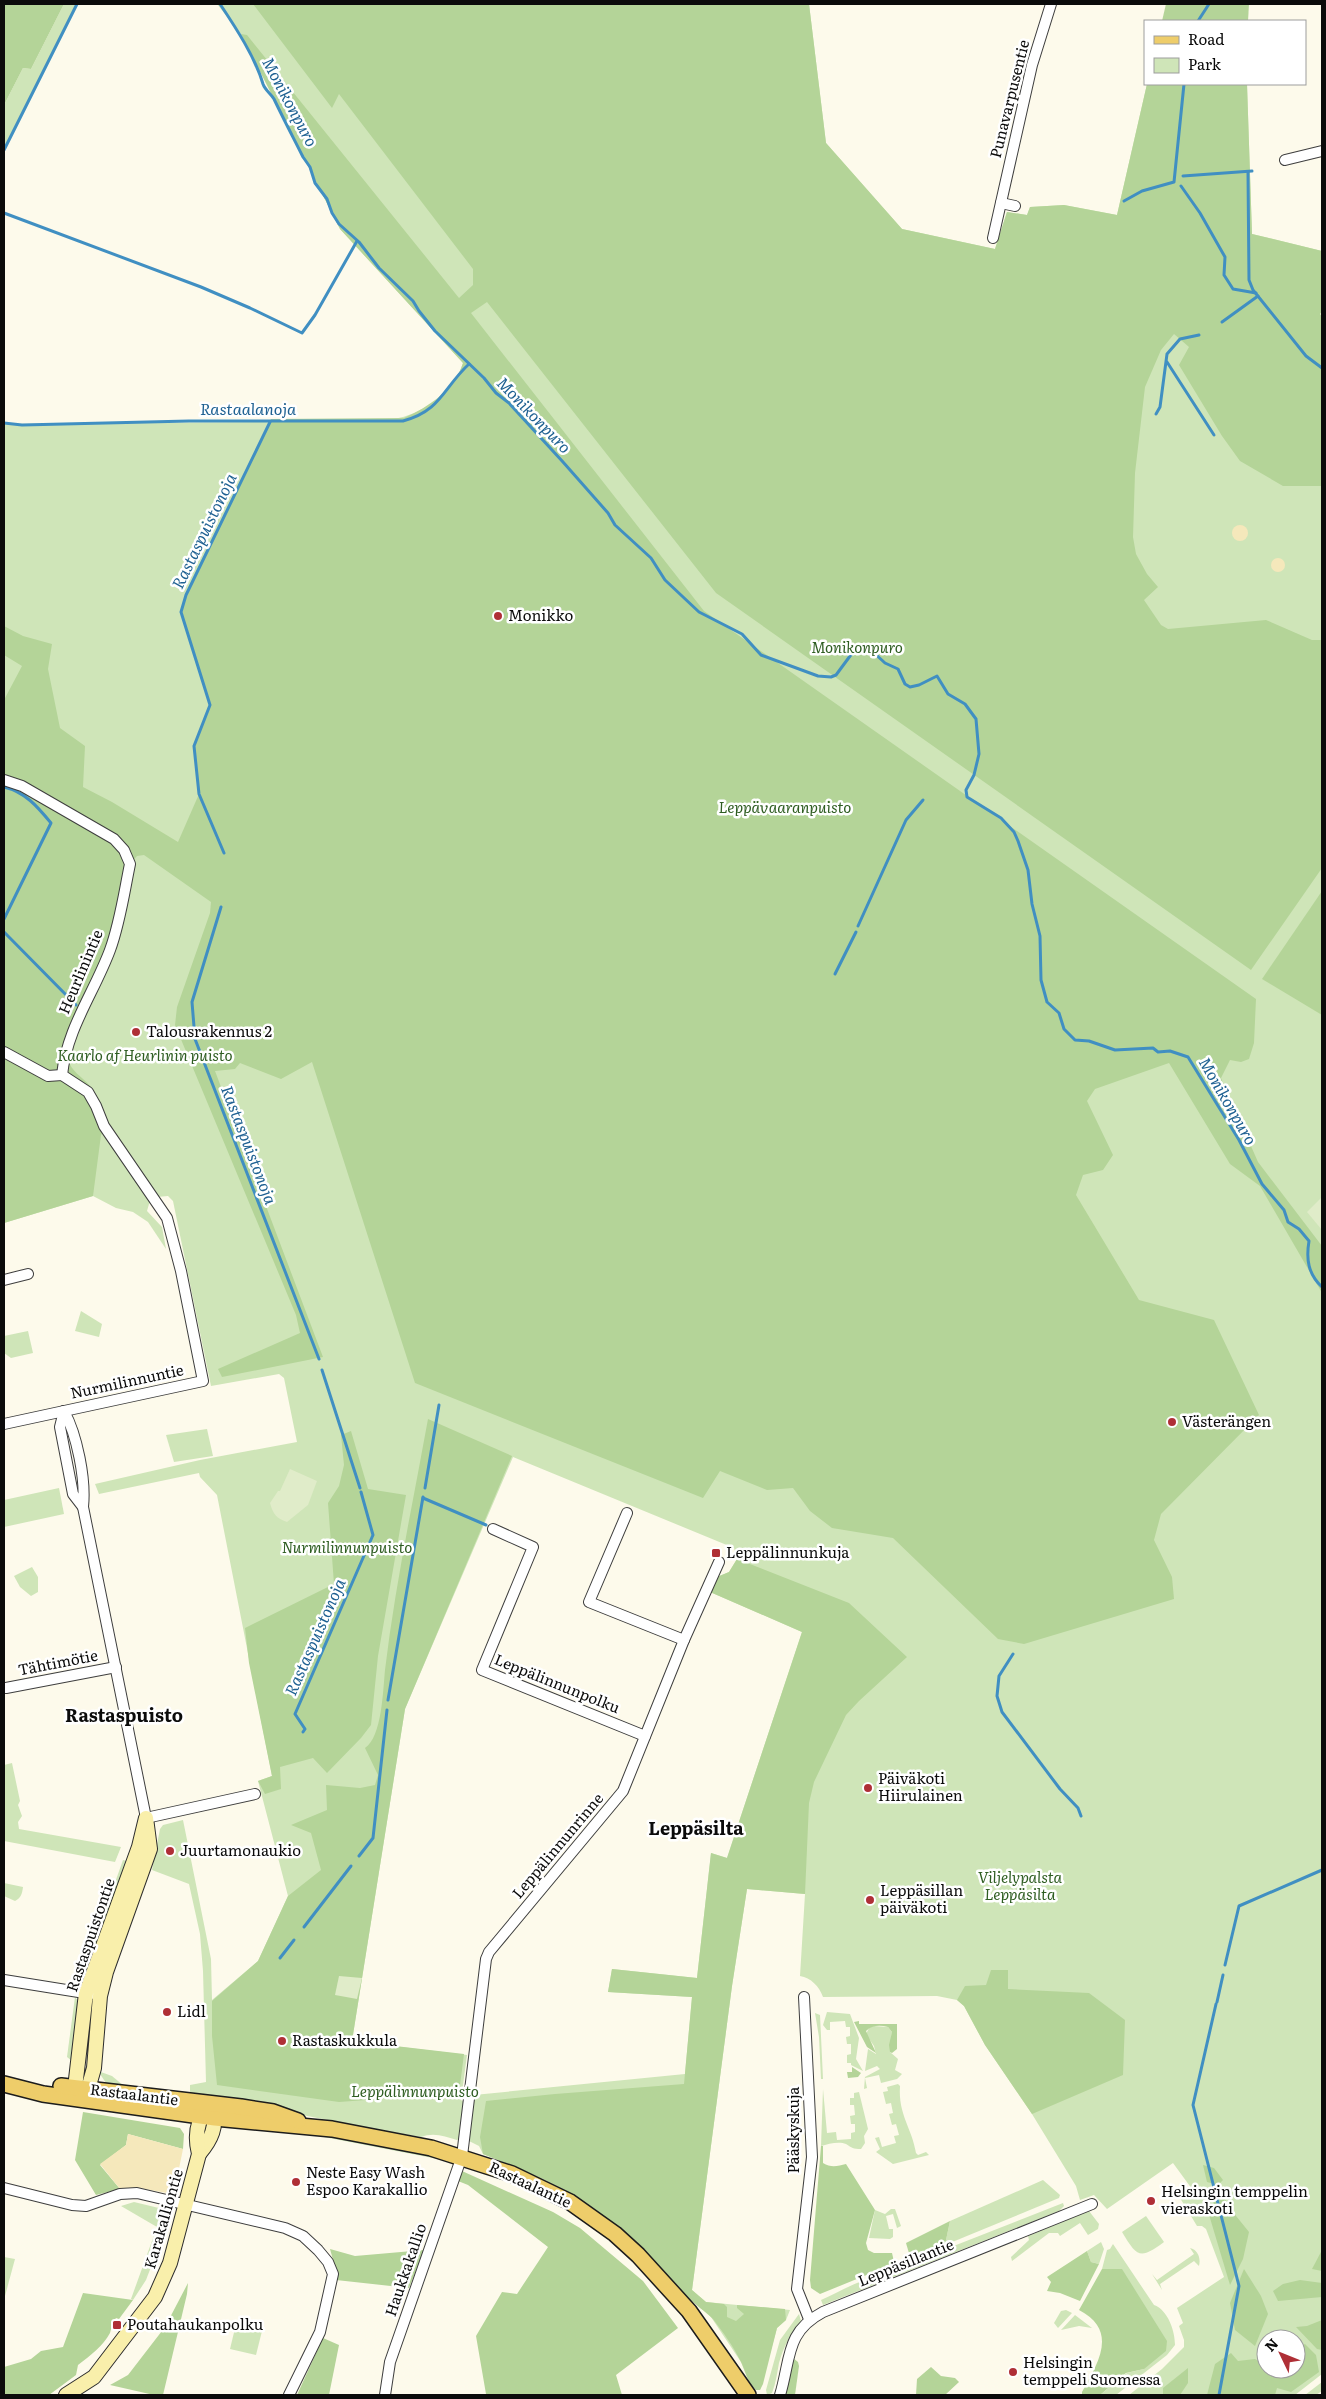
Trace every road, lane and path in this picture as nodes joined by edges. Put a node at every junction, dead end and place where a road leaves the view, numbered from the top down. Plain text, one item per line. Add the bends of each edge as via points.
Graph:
1 (1051, 4) edge
2 (1322, 151) edge
3 (1285, 160) dead end
4 (1001, 203) junction
5 (1015, 206) dead end
6 (993, 238) dead end
7 (4, 780) edge
8 (4, 1052) edge
9 (62, 1075) junction
10 (28, 1274) dead end
11 (4, 1280) edge
12 (64, 1410) junction
13 (4, 1424) edge
14 (627, 1513) dead end
15 (493, 1529) dead end
16 (719, 1562) dead end
17 (684, 1640) junction
18 (116, 1667) junction
19 (6, 1688) dead end
20 (644, 1736) junction
21 (254, 1794) dead end
22 (146, 1818) junction
23 (4, 1980) edge
24 (86, 1993) junction
25 (100, 1996) junction
26 (804, 1997) dead end
27 (7, 2085) edge
28 (81, 2092) junction
29 (209, 2113) junction
30 (462, 2156) junction
31 (4, 2188) edge
32 (186, 2204) junction
33 (1092, 2204) dead end
34 (809, 2319) junction
35 (718, 2351) junction
36 (103, 2363) junction
37 (60, 2395) edge
38 (66, 2395) edge
39 (289, 2395) edge
40 (385, 2395) edge
41 (735, 2395) edge
42 (748, 2395) edge
43 (780, 2395) edge

1 - 4 street, Punavarpusentie via 1032,65
2 - 3 street
4 - 5 street
4 - 6 street, Punavarpusentie
7 - 9 street, Heurlinintie via 22,786 114,839 128,856 130,864 112,945 77,1018
8 - 9 street via 48,1076
9 - 12 street, Nurmilinnuntie via 88,1092 104,1126 172,1228 203,1381
10 - 11 street
12 - 13 street, Nurmilinnuntie
12 - 18 street, Rastaspuistontie via 60,1427 73,1494 83,1507
14 - 17 street via 589,1602
15 - 20 street, Leppälinnunpolku via 533,1547 482,1670
16 - 17 street, Leppälinnunrinne
17 - 20 street, Leppälinnunrinne
18 - 19 street, Tähtimötie
18 - 22 street, Rastaspuistontie
20 - 30 street, Leppälinnunrinne via 620,1796 489,1952
21 - 22 street
22 - 24 street, Rastaspuistontie via 139,1847
22 - 25 street, Rastaspuistontie via 150,1849
23 - 24 street
24 - 25 street
24 - 28 street, Rastaspuistontie
25 - 28 street, Rastaspuistontie via 94,2068
26 - 34 street, Pääskyskuja via 812,2157 797,2289
27 - 28 main road, Rastaalantie via 45,2084
28 - 29 main road, Rastaalantie
29 - 30 main road, Rastaalantie via 273,2112 314,2126
29 - 32 street, Karakalliontie via 196,2142 199,2154
30 - 35 main road, Rastaalantie via 550,2192 595,2219 659,2275
30 - 40 street, Haukkakallio via 390,2362
31 - 32 street via 79,2206 95,2204 120,2194 137,2193
32 - 36 street, Karakalliontie via 162,2284 143,2316
32 - 39 street via 296,2232 318,2250 332,2268 320,2332
33 - 34 street, Leppäsillantie
34 - 43 street, Leppäsillantie via 791,2344
35 - 41 main road, Rastaalantie
35 - 42 main road, Rastaalantie
36 - 37 street, Karakalliontie via 88,2370
36 - 38 street, Karakalliontie via 89,2382

